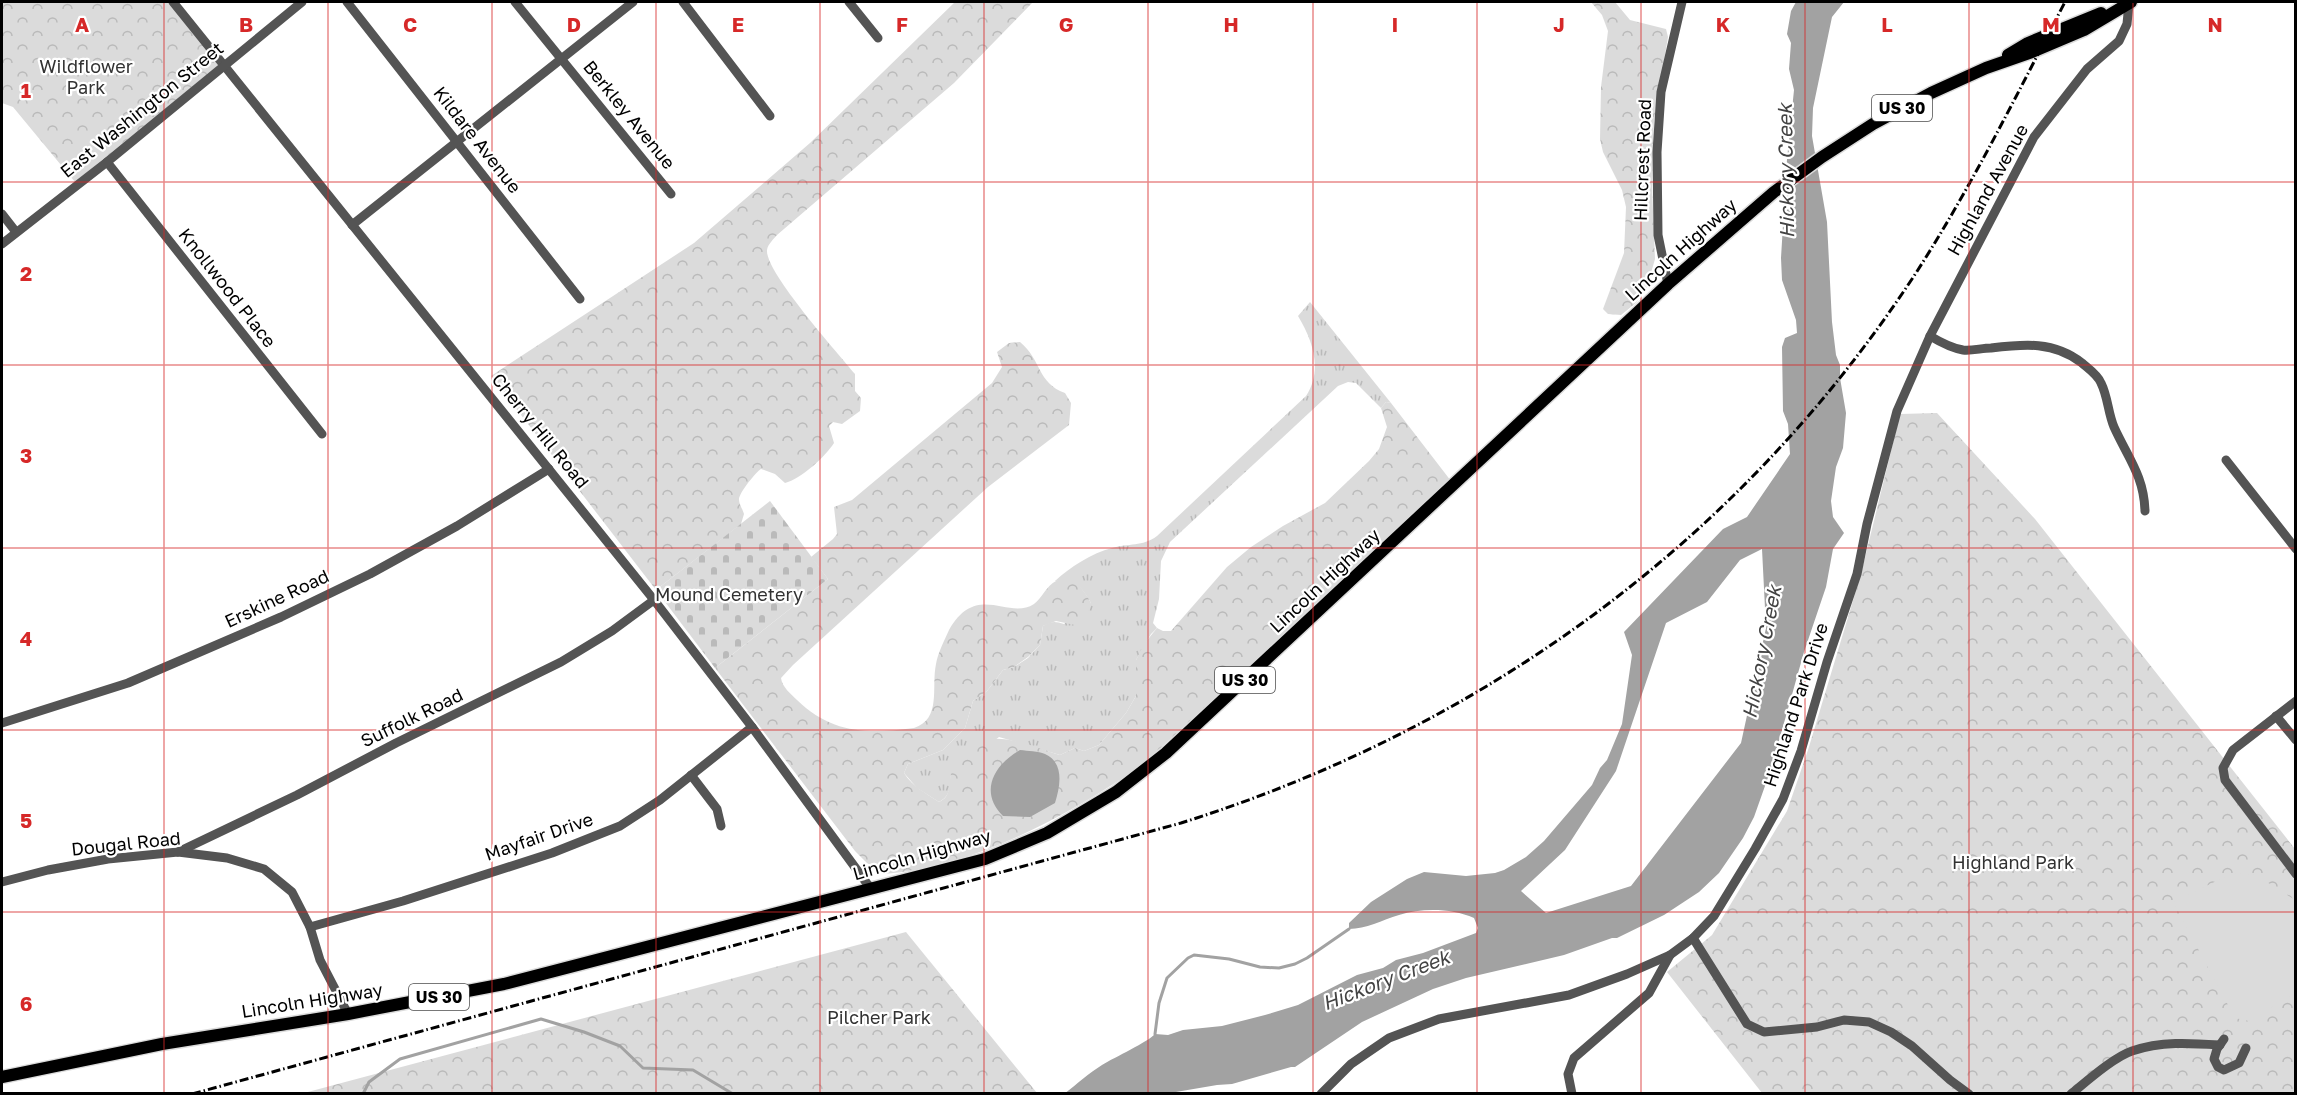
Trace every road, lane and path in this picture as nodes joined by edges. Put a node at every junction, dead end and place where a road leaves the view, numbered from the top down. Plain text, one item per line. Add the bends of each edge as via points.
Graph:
1 (173, 2) edge
2 (302, 2) edge
3 (347, 2) edge
4 (515, 2) edge
5 (633, 2) edge
6 (683, 2) edge
7 (849, 2) edge
8 (1682, 2) edge
9 (2130, 2) edge
10 (878, 38) dead end
11 (561, 59) junction
12 (223, 65) junction
13 (770, 116) dead end
14 (458, 141) junction
15 (107, 162) junction
16 (671, 194) dead end
17 (2, 214) edge
18 (352, 225) junction
19 (16, 232) junction
20 (2, 244) edge
21 (1668, 284) junction
22 (580, 299) dead end
23 (1930, 336) junction
24 (1897, 411) joint
25 (322, 434) dead end
26 (2226, 460) dead end
27 (549, 469) junction
28 (2145, 512) dead end
29 (2295, 549) edge
30 (654, 600) junction
31 (2295, 701) edge
32 (2276, 716) junction
33 (2, 723) edge
34 (752, 727) junction
35 (2295, 740) edge
36 (691, 776) junction
37 (721, 826) dead end
38 (178, 852) junction
39 (2295, 874) edge
40 (2, 882) edge
41 (871, 889) junction
42 (310, 927) junction
43 (1693, 938) junction
44 (1670, 956) junction
45 (348, 1014) junction
46 (2246, 1048) dead end
47 (2, 1074) edge
48 (1321, 1094) edge
49 (1572, 1094) edge
50 (1969, 1094) edge
51 (2071, 1094) edge

1 - 12 street, Cherry Hill Road
2 - 12 street, East Washington Street
3 - 14 street, Kildare Avenue
4 - 11 street, Berkley Avenue
5 - 11 street
6 - 13 street
7 - 10 street
8 - 21 street, Hillcrest Road via 1661,92 1657,152 1658,235
9 - 21 main road, Lincoln Highway / US 30 via 2084,30 1986,68 1887,116 1822,157
9 - 23 street, Highland Avenue via 2127,24 2119,41 2087,69 2034,138
11 - 14 street
11 - 16 street, Berkley Avenue
12 - 15 street, East Washington Street
12 - 18 street, Cherry Hill Road
14 - 18 street
14 - 22 street, Kildare Avenue
15 - 19 street, East Washington Street
15 - 25 street, Knollwood Place
17 - 19 street
18 - 27 street, Cherry Hill Road
19 - 20 street, East Washington Street
21 - 41 main road, Lincoln Highway / US 30 via 1166,753 1116,792 1047,833 985,859
23 - 24 street, Highland Avenue
23 - 28 street via 1965,350 2027,344 2048,347 2074,357 2090,370 2101,382 2112,423 2141,478
24 - 43 street, Highland Park Drive via 1857,574 1788,786 1714,916
26 - 29 street
27 - 30 street, Cherry Hill Road
27 - 33 street, Erskine Road via 457,526 281,617 128,683
30 - 34 street, Cherry Hill Road
30 - 38 street, Suffolk Road via 561,662
31 - 32 street
32 - 35 street
32 - 39 street via 2233,750 2223,768 2225,780
34 - 36 street, Mayfair Drive
34 - 41 street, Cherry Hill Road
36 - 37 street via 717,809
36 - 42 street, Mayfair Drive via 620,826 552,853
38 - 40 street, Dougal Road via 108,859
38 - 42 street, Dougal Road via 227,858 264,869 292,892
41 - 45 main road, Lincoln Highway / US 30 via 504,984
42 - 45 street, Dougal Road via 320,960
43 - 44 street, Highland Park Drive
43 - 50 street via 1747,1024 1764,1032 1844,1020 1869,1023 1912,1046
44 - 48 street, Highland Park Drive via 1569,995 1438,1019 1389,1038 1351,1064
44 - 49 street via 1649,993 1574,1058 1568,1074
45 - 47 main road, Lincoln Highway / US 30
46 - 51 street via 2239,1063 2224,1070 2214,1059 2222,1042 2183,1042 2130,1052

